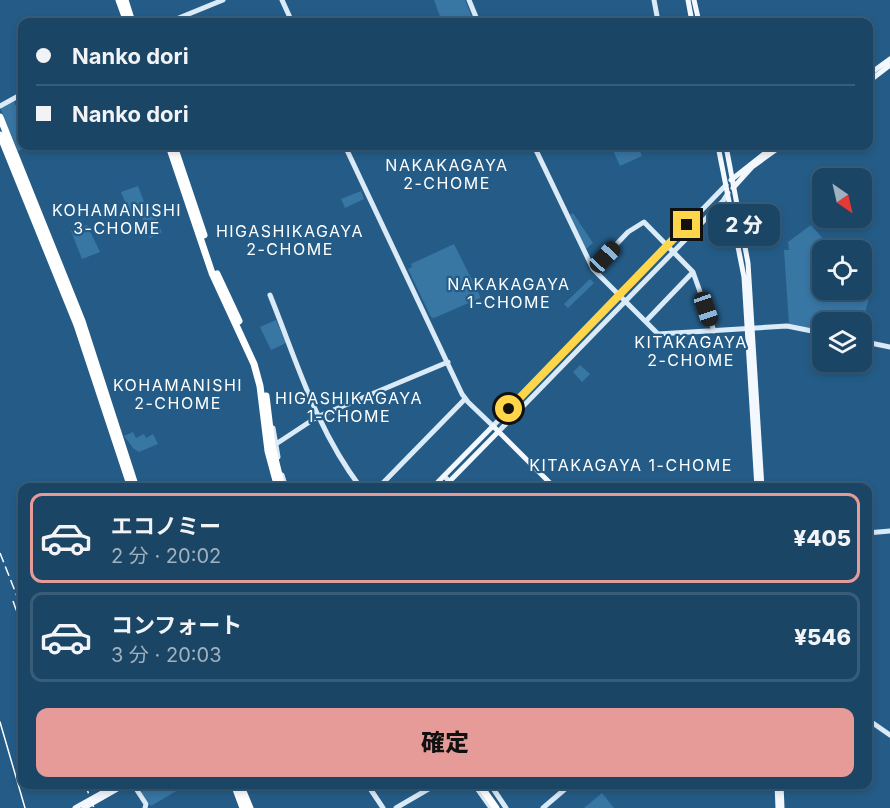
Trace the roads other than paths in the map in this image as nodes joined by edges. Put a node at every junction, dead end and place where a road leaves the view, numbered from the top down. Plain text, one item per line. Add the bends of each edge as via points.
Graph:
1 (119, 0) edge
2 (125, 0) edge
3 (223, 0) edge
4 (282, 0) edge
5 (469, 0) edge
6 (654, 0) edge
7 (688, 0) edge
8 (694, 0) edge
9 (657, 16) dead end
10 (126, 18) edge
11 (131, 18) edge
12 (178, 18) edge
13 (290, 18) edge
14 (476, 18) edge
15 (691, 18) edge
16 (698, 18) edge
17 (890, 59) edge
18 (890, 65) edge
19 (873, 71) edge
20 (873, 78) edge
21 (18, 96) edge
22 (0, 106) edge
23 (0, 117) edge
24 (2, 126) edge
25 (0, 135) edge
26 (170, 150) edge
27 (175, 150) edge
28 (347, 150) edge
29 (536, 150) edge
30 (719, 150) edge
31 (727, 150) edge
32 (769, 150) edge
33 (775, 150) edge
34 (732, 178) junction
35 (726, 186) junction
36 (734, 186) junction
37 (728, 193) junction
38 (667, 245) junction
39 (673, 251) junction
40 (593, 269) junction
41 (693, 272) junction
42 (217, 291) dead end
43 (270, 296) dead end
44 (620, 296) junction
45 (625, 301) junction
46 (646, 321) junction
47 (749, 328) junction
48 (714, 331) junction
49 (812, 331) edge
50 (872, 343) edge
51 (890, 347) edge
52 (448, 362) junction
53 (465, 399) junction
54 (270, 412) dead end
55 (317, 417) junction
56 (493, 426) junction
57 (498, 432) junction
58 (276, 444) junction
59 (267, 448) dead end
60 (444, 476) junction
61 (450, 481) joint
62 (129, 483) edge
63 (134, 483) edge
64 (277, 483) edge
65 (283, 483) edge
66 (284, 483) edge
67 (357, 483) edge
68 (383, 483) edge
69 (437, 483) edge
70 (550, 483) edge
71 (758, 483) edge
72 (762, 483) edge
73 (890, 531) edge
74 (872, 533) edge
75 (872, 722) edge
76 (890, 735) edge
77 (109, 789) edge
78 (117, 789) edge
79 (136, 789) edge
80 (236, 789) edge
81 (242, 789) edge
82 (370, 789) edge
83 (428, 789) edge
84 (478, 789) edge
85 (483, 789) edge
86 (488, 789) edge
87 (493, 789) edge
88 (566, 789) edge
89 (779, 789) edge
90 (75, 808) edge
91 (84, 808) edge
92 (145, 808) edge
93 (243, 808) edge
94 (250, 808) edge
95 (383, 808) edge
96 (396, 808) edge
97 (491, 808) edge
98 (496, 808) edge
99 (501, 808) edge
100 (506, 808) edge
101 (543, 808) edge
102 (780, 808) edge

1 - 10 highway
2 - 11 highway
3 - 12 street
4 - 13 street
5 - 14 street
6 - 9 street
7 - 15 main road
8 - 16 main road
17 - 19 main road
18 - 20 main road
21 - 22 street
23 - 24 highway
24 - 63 highway via 82,321
25 - 62 highway via 77,325
26 - 64 highway via 216,282 254,364
27 - 65 highway via 218,274 259,367 272,446
28 - 52 street
29 - 40 street
30 - 35 main road
31 - 34 main road
32 - 34 main road
33 - 36 main road
34 - 35 main road
34 - 36 main road
35 - 37 main road
35 - 38 street
36 - 37 main road
36 - 47 main road via 748,263
37 - 39 street
37 - 47 main road via 742,256
38 - 39 street
38 - 40 street via 644,222 628,232
38 - 44 street
39 - 41 street
39 - 45 street
40 - 44 street
41 - 46 street
41 - 48 street
42 - 59 street via 253,364
43 - 55 street
44 - 45 street
44 - 56 street
45 - 46 street
45 - 57 street
46 - 48 street via 658,334
47 - 48 street
47 - 49 street via 787,326
47 - 71 main road
47 - 72 main road
50 - 51 street
52 - 53 street
52 - 55 street
53 - 56 street
53 - 68 street
54 - 58 street
55 - 58 street
55 - 67 street
56 - 57 main road
56 - 60 main road
57 - 61 main road
57 - 70 main road
58 - 66 street
60 - 61 street
60 - 69 main road
73 - 74 street
75 - 76 street
77 - 90 main road
78 - 91 main road
79 - 92 street
80 - 93 highway
81 - 94 highway
82 - 95 street
83 - 96 street
84 - 97 street
85 - 98 highway
86 - 99 highway
87 - 100 street
88 - 101 street
89 - 102 main road

